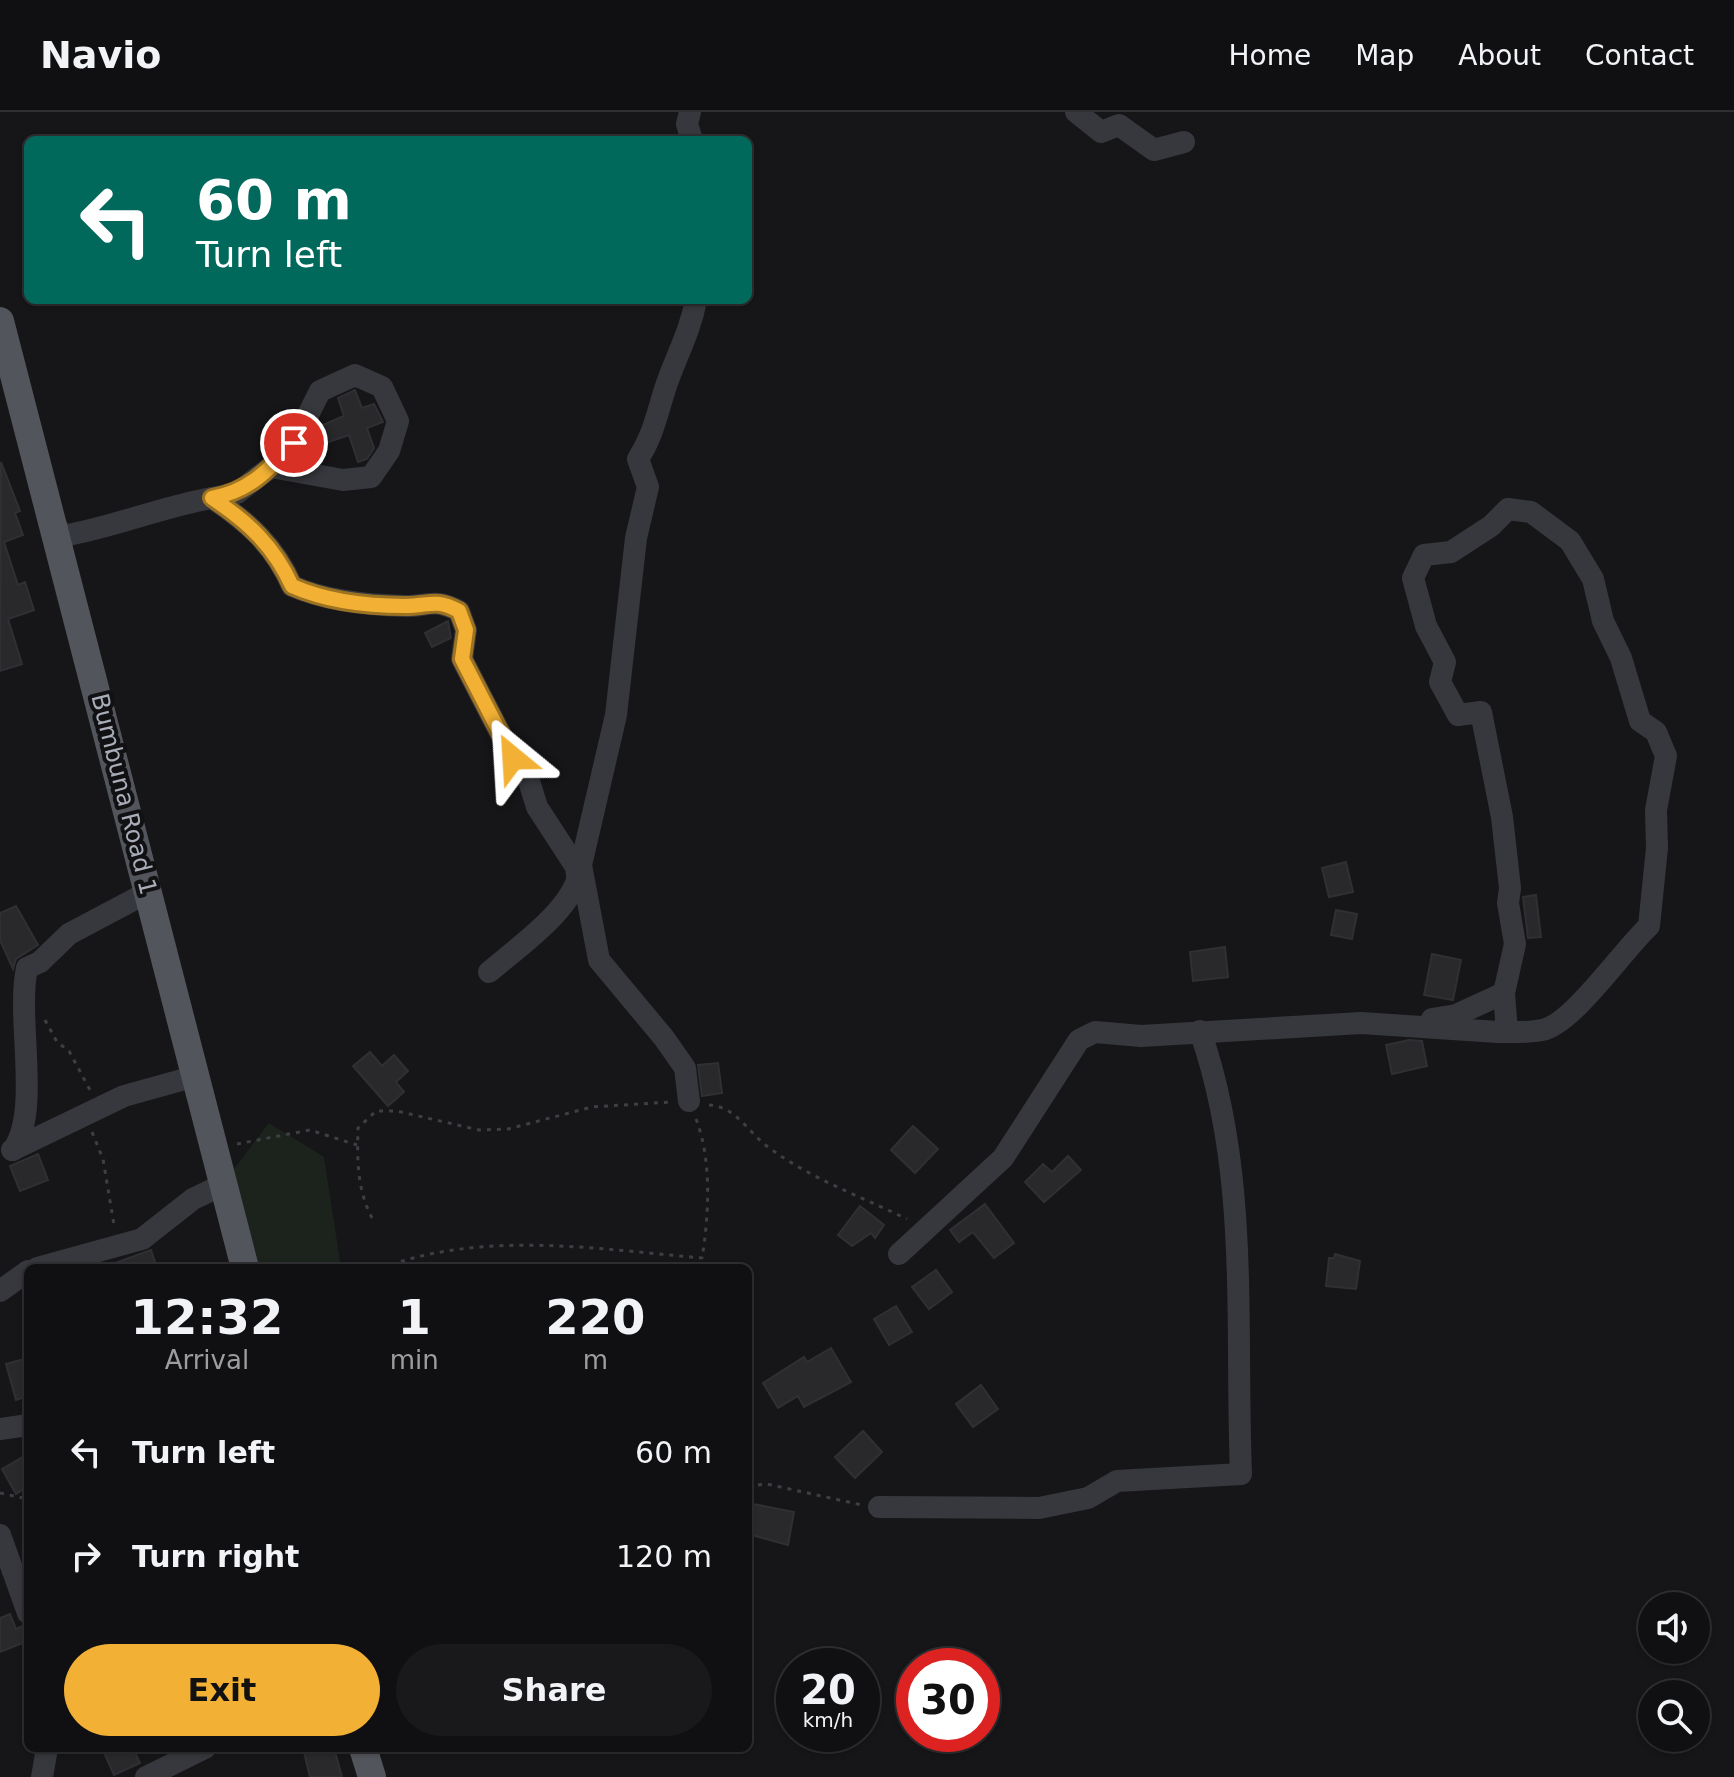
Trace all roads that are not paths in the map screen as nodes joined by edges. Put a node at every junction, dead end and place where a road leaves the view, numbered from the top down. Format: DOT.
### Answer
graph roads {
  1 [pos="690,112"];
  2 [pos="1076,112"];
  3 [pos="691,136"];
  4 [pos="1184,142"];
  5 [pos="695,304"];
  6 [pos="0,321"];
  7 [pos="4,350"];
  8 [pos="271,467"];
  9 [pos="212,498"];
  10 [pos="55,524"];
  11 [pos="579,874"];
  12 [pos="150,891"];
  13 [pos="489,972"];
  14 [pos="1504,993"];
  15 [pos="1422,1027"];
  16 [pos="1200,1031"];
  17 [pos="1507,1032"];
  18 [pos="196,1076"];
  19 [pos="689,1101"];
  20 [pos="6,1153"];
  21 [pos="224,1184"];
  22 [pos="899,1254"];
  23 [pos="51,1264"];
  24 [pos="244,1264"];
  25 [pos="24,1274"];
  26 [pos="0,1291"];
  27 [pos="24,1426"];
  28 [pos="0,1429"];
  29 [pos="879,1507"];
  30 [pos="0,1535"];
  31 [pos="24,1602"];
  32 [pos="46,1752"];
  33 [pos="197,1752"];
  34 [pos="364,1752"];
  35 [pos="42,1777"];
  36 [pos="146,1777"];
  37 [pos="372,1777"];
  1 -- 3 [label="street"];
  2 -- 4 [label="street"];
  5 -- 11 [label="street"];
  6 -- 7 [label="main road, Bumbuna Road 1"];
  7 -- 10 [label="main road, Bumbuna Road 1"];
  8 -- 8 [label="street"];
  8 -- 9 [label="street"];
  9 -- 10 [label="street"];
  9 -- 11 [label="street"];
  10 -- 12 [label="main road, Bumbuna Road 1"];
  11 -- 13 [label="street"];
  11 -- 19 [label="street"];
  12 -- 18 [label="main road, Bumbuna Road 1"];
  12 -- 20 [label="street"];
  14 -- 15 [label="street"];
  14 -- 17 [label="street"];
  14 -- 17 [label="street"];
  15 -- 16 [label="street"];
  15 -- 17 [label="street"];
  16 -- 22 [label="street"];
  16 -- 29 [label="street"];
  18 -- 20 [label="street"];
  18 -- 21 [label="main road, Bumbuna Road 1"];
  21 -- 23 [label="street"];
  21 -- 24 [label="main road, Bumbuna Road 1"];
  25 -- 26 [label="street"];
  27 -- 28 [label="street"];
  30 -- 31 [label="street"];
  32 -- 35 [label="street"];
  33 -- 36 [label="street"];
  34 -- 37 [label="main road"];
}
